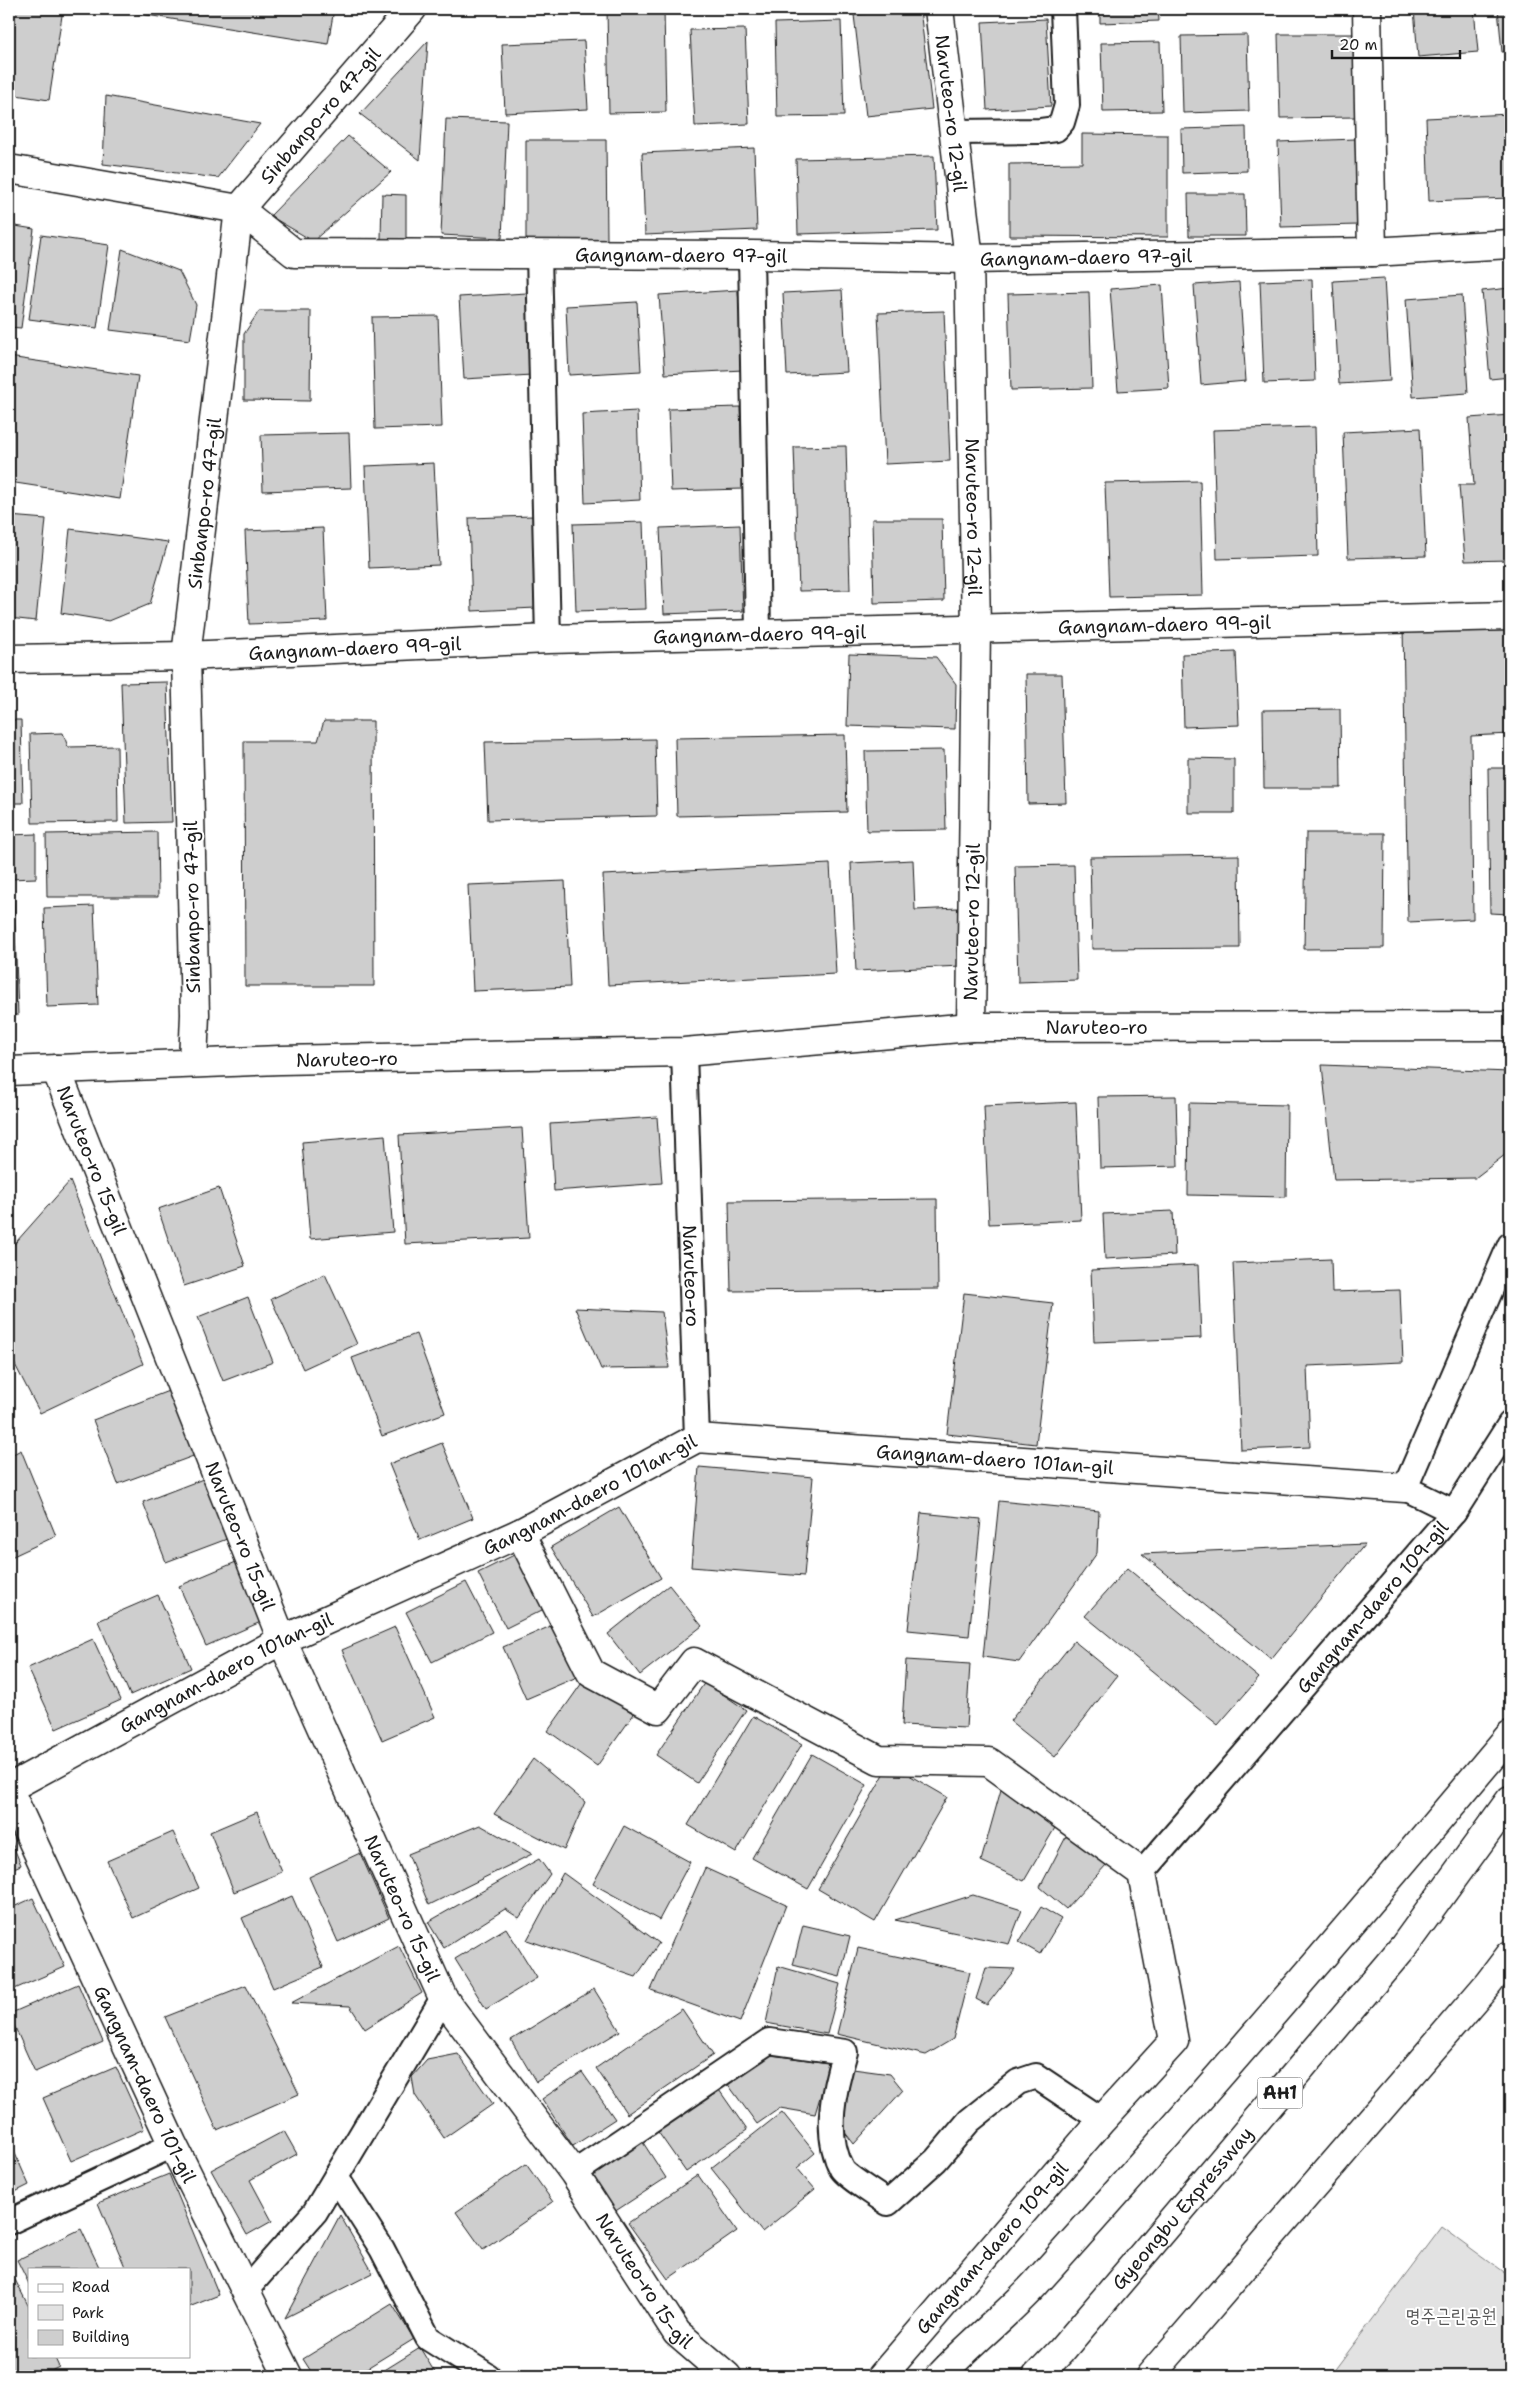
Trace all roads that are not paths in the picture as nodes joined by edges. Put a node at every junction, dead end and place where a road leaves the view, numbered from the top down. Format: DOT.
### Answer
graph roads {
  1 [pos="412,9"];
  2 [pos="939,9"];
  3 [pos="1063,9"];
  4 [pos="1367,9"];
  5 [pos="954,132"];
  6 [pos="9,169"];
  7 [pos="239,208"];
  8 [pos="1510,244"];
  9 [pos="1372,252"];
  10 [pos="539,254"];
  11 [pos="751,255"];
  12 [pos="969,259"];
  13 [pos="1510,616"];
  14 [pos="976,627"];
  15 [pos="758,633"];
  16 [pos="548,639"];
  17 [pos="186,656"];
  18 [pos="9,659"];
  19 [pos="1510,1026"];
  20 [pos="971,1027"];
  21 [pos="684,1052"];
  22 [pos="193,1063"];
  23 [pos="56,1069"];
  24 [pos="9,1071"];
  25 [pos="1510,1245"];
  26 [pos="1510,1424"];
  27 [pos="697,1438"];
  28 [pos="1405,1488"];
  29 [pos="1454,1512"];
  30 [pos="520,1533"];
  31 [pos="282,1640"];
  32 [pos="1510,1735"];
  33 [pos="9,1789"];
  34 [pos="1510,1800"];
  35 [pos="1142,1873"];
  36 [pos="1510,1955"];
  37 [pos="443,1998"];
  38 [pos="1102,2120"];
  39 [pos="173,2145"];
  40 [pos="574,2173"];
  41 [pos="336,2176"];
  42 [pos="9,2222"];
  43 [pos="245,2291"];
  44 [pos="288,2376"];
  45 [pos="488,2376"];
  46 [pos="727,2376"];
  47 [pos="882,2376"];
  48 [pos="940,2376"];
  49 [pos="1037,2376"];
  50 [pos="1150,2376"];
  1 -- 7 [label="main road, Sinbanpo-ro 47-gil"];
  2 -- 5 [label="main road, Naruteo-ro 12-gil"];
  3 -- 5 [label="lane"];
  4 -- 9 [label="main road"];
  5 -- 12 [label="main road, Naruteo-ro 12-gil"];
  6 -- 7 [label="main road, Gangnam-daero 97-gil"];
  7 -- 10 [label="main road, Gangnam-daero 97-gil"];
  7 -- 17 [label="main road, Sinbanpo-ro 47-gil"];
  8 -- 9 [label="main road, Gangnam-daero 97-gil"];
  9 -- 12 [label="main road, Gangnam-daero 97-gil"];
  10 -- 11 [label="main road, Gangnam-daero 97-gil"];
  10 -- 16 [label="lane"];
  11 -- 12 [label="main road, Gangnam-daero 97-gil"];
  11 -- 15 [label="lane"];
  12 -- 14 [label="main road, Naruteo-ro 12-gil"];
  13 -- 14 [label="main road, Gangnam-daero 99-gil"];
  14 -- 15 [label="main road, Gangnam-daero 99-gil"];
  14 -- 20 [label="main road, Naruteo-ro 12-gil"];
  15 -- 16 [label="main road, Gangnam-daero 99-gil"];
  16 -- 17 [label="main road, Gangnam-daero 99-gil"];
  17 -- 18 [label="main road, Gangnam-daero 99-gil"];
  17 -- 22 [label="main road, Sinbanpo-ro 47-gil"];
  19 -- 20 [label="main road, Naruteo-ro"];
  20 -- 21 [label="main road, Naruteo-ro"];
  21 -- 22 [label="main road, Naruteo-ro"];
  21 -- 27 [label="lane, Naruteo-ro"];
  22 -- 23 [label="main road, Naruteo-ro"];
  23 -- 24 [label="main road, Naruteo-ro"];
  23 -- 31 [label="main road, Naruteo-ro 15-gil"];
  25 -- 28 [label="lane"];
  26 -- 29 [label="lane"];
  27 -- 28 [label="main road, Gangnam-daero 101an-gil"];
  27 -- 30 [label="main road, Gangnam-daero 101an-gil"];
  28 -- 29 [label="lane, Gangnam-daero 109-gil"];
  29 -- 35 [label="lane, Gangnam-daero 109-gil"];
  30 -- 31 [label="main road, Gangnam-daero 101an-gil"];
  30 -- 35 [label="main road"];
  31 -- 33 [label="main road, Gangnam-daero 101an-gil"];
  31 -- 37 [label="main road, Naruteo-ro 15-gil"];
  32 -- 48 [label="main road"];
  33 -- 39 [label="main road, Gangnam-daero 101-gil"];
  34 -- 49 [label="main road, Gyeongbu Expressway / AH1"];
  35 -- 38 [label="main road, Gangnam-daero 109-gil"];
  36 -- 50 [label="main road"];
  37 -- 40 [label="main road, Naruteo-ro 15-gil"];
  37 -- 41 [label="lane, Naruteo-ro 15-gil"];
  38 -- 40 [label="lane"];
  38 -- 47 [label="main road, Gangnam-daero 109-gil"];
  39 -- 42 [label="lane"];
  39 -- 43 [label="main road, Gangnam-daero 101-gil"];
  40 -- 46 [label="main road, Naruteo-ro 15-gil"];
  41 -- 43 [label="lane, Naruteo-ro 15-gil"];
  41 -- 45 [label="lane"];
  43 -- 44 [label="main road, Gangnam-daero 101-gil"];
}
